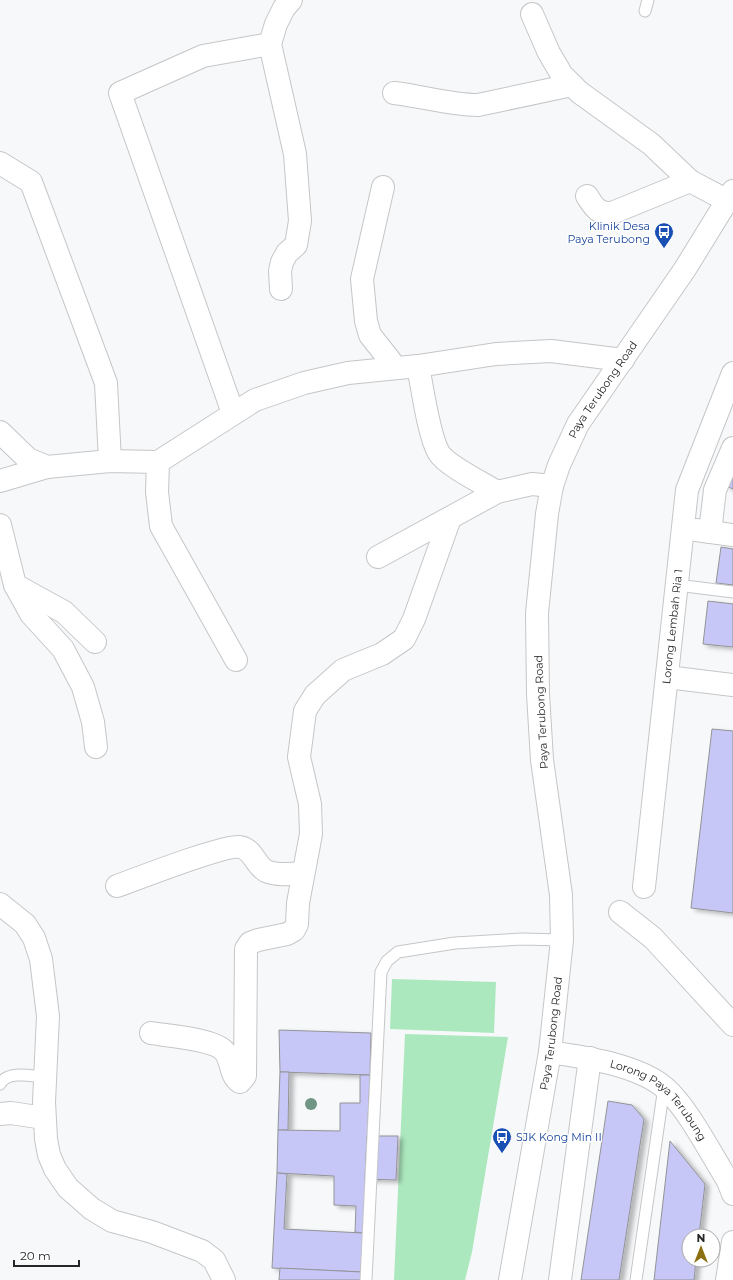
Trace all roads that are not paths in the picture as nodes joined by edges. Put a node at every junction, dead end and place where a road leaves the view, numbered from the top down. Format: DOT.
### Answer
graph roads {
  1 [pos="291,0"];
  2 [pos="648,0"];
  3 [pos="645,11"];
  4 [pos="532,14"];
  5 [pos="270,44"];
  6 [pos="572,85"];
  7 [pos="394,93"];
  8 [pos="0,163"];
  9 [pos="690,181"];
  10 [pos="384,187"];
  11 [pos="587,196"];
  12 [pos="731,196"];
  13 [pos="282,289"];
  14 [pos="623,360"];
  15 [pos="418,366"];
  16 [pos="396,368"];
  17 [pos="733,373"];
  18 [pos="233,413"];
  19 [pos="0,432"];
  20 [pos="733,448"];
  21 [pos="110,461"];
  22 [pos="158,462"];
  23 [pos="47,467"];
  24 [pos="0,481"];
  25 [pos="552,486"];
  26 [pos="497,492"];
  27 [pos="450,518"];
  28 [pos="0,525"];
  29 [pos="682,529"];
  30 [pos="710,532"];
  31 [pos="733,535"];
  32 [pos="378,557"];
  33 [pos="15,585"];
  34 [pos="677,585"];
  35 [pos="733,592"];
  36 [pos="94,642"];
  37 [pos="236,660"];
  38 [pos="667,677"];
  39 [pos="733,685"];
  40 [pos="96,747"];
  41 [pos="303,873"];
  42 [pos="117,886"];
  43 [pos="644,887"];
  44 [pos="0,904"];
  45 [pos="620,912"];
  46 [pos="562,940"];
  47 [pos="733,1025"];
  48 [pos="151,1033"];
  49 [pos="550,1052"];
  50 [pos="590,1058"];
  51 [pos="45,1077"];
  52 [pos="0,1084"];
  53 [pos="664,1087"];
  54 [pos="0,1114"];
  55 [pos="44,1118"];
  56 [pos="733,1194"];
  57 [pos="733,1242"];
  58 [pos="224,1280"];
  59 [pos="366,1280"];
  60 [pos="510,1280"];
  61 [pos="560,1280"];
  62 [pos="636,1280"];
  63 [pos="727,1280"];
  1 -- 5 [label="street"];
  2 -- 3 [label="lane"];
  4 -- 6 [label="street"];
  5 -- 13 [label="street"];
  5 -- 18 [label="street"];
  6 -- 7 [label="street"];
  6 -- 9 [label="street"];
  8 -- 21 [label="street"];
  9 -- 11 [label="street"];
  9 -- 12 [label="street"];
  10 -- 16 [label="street"];
  12 -- 14 [label="street, Paya Terubong Road"];
  14 -- 15 [label="street"];
  14 -- 25 [label="street, Paya Terubong Road"];
  15 -- 16 [label="street"];
  15 -- 26 [label="street"];
  16 -- 18 [label="street"];
  17 -- 29 [label="street, Lorong Lembah Ria 1"];
  18 -- 22 [label="street"];
  19 -- 23 [label="street"];
  20 -- 30 [label="street"];
  21 -- 22 [label="street"];
  21 -- 23 [label="street"];
  22 -- 37 [label="street"];
  23 -- 24 [label="street"];
  25 -- 26 [label="street"];
  25 -- 46 [label="street, Paya Terubong Road"];
  26 -- 27 [label="street"];
  27 -- 32 [label="street"];
  27 -- 41 [label="street"];
  28 -- 33 [label="street"];
  29 -- 30 [label="street"];
  29 -- 34 [label="street, Lorong Lembah Ria 1"];
  30 -- 31 [label="street"];
  33 -- 36 [label="street"];
  33 -- 40 [label="street"];
  34 -- 35 [label="lane"];
  34 -- 38 [label="street, Lorong Lembah Ria 1"];
  38 -- 39 [label="street"];
  38 -- 43 [label="street, Lorong Lembah Ria 1"];
  41 -- 42 [label="street"];
  41 -- 48 [label="street"];
  44 -- 51 [label="street"];
  45 -- 47 [label="street"];
  46 -- 49 [label="street, Paya Terubong Road"];
  46 -- 59 [label="lane"];
  49 -- 50 [label="street, Lorong Paya Terubung"];
  49 -- 60 [label="street, Paya Terubong Road"];
  50 -- 53 [label="street, Lorong Paya Terubung"];
  50 -- 61 [label="street"];
  51 -- 52 [label="lane"];
  51 -- 55 [label="street"];
  53 -- 56 [label="street, Lorong Paya Terubung"];
  53 -- 62 [label="lane"];
  54 -- 55 [label="street"];
  55 -- 58 [label="street"];
  57 -- 63 [label="street"];
}
